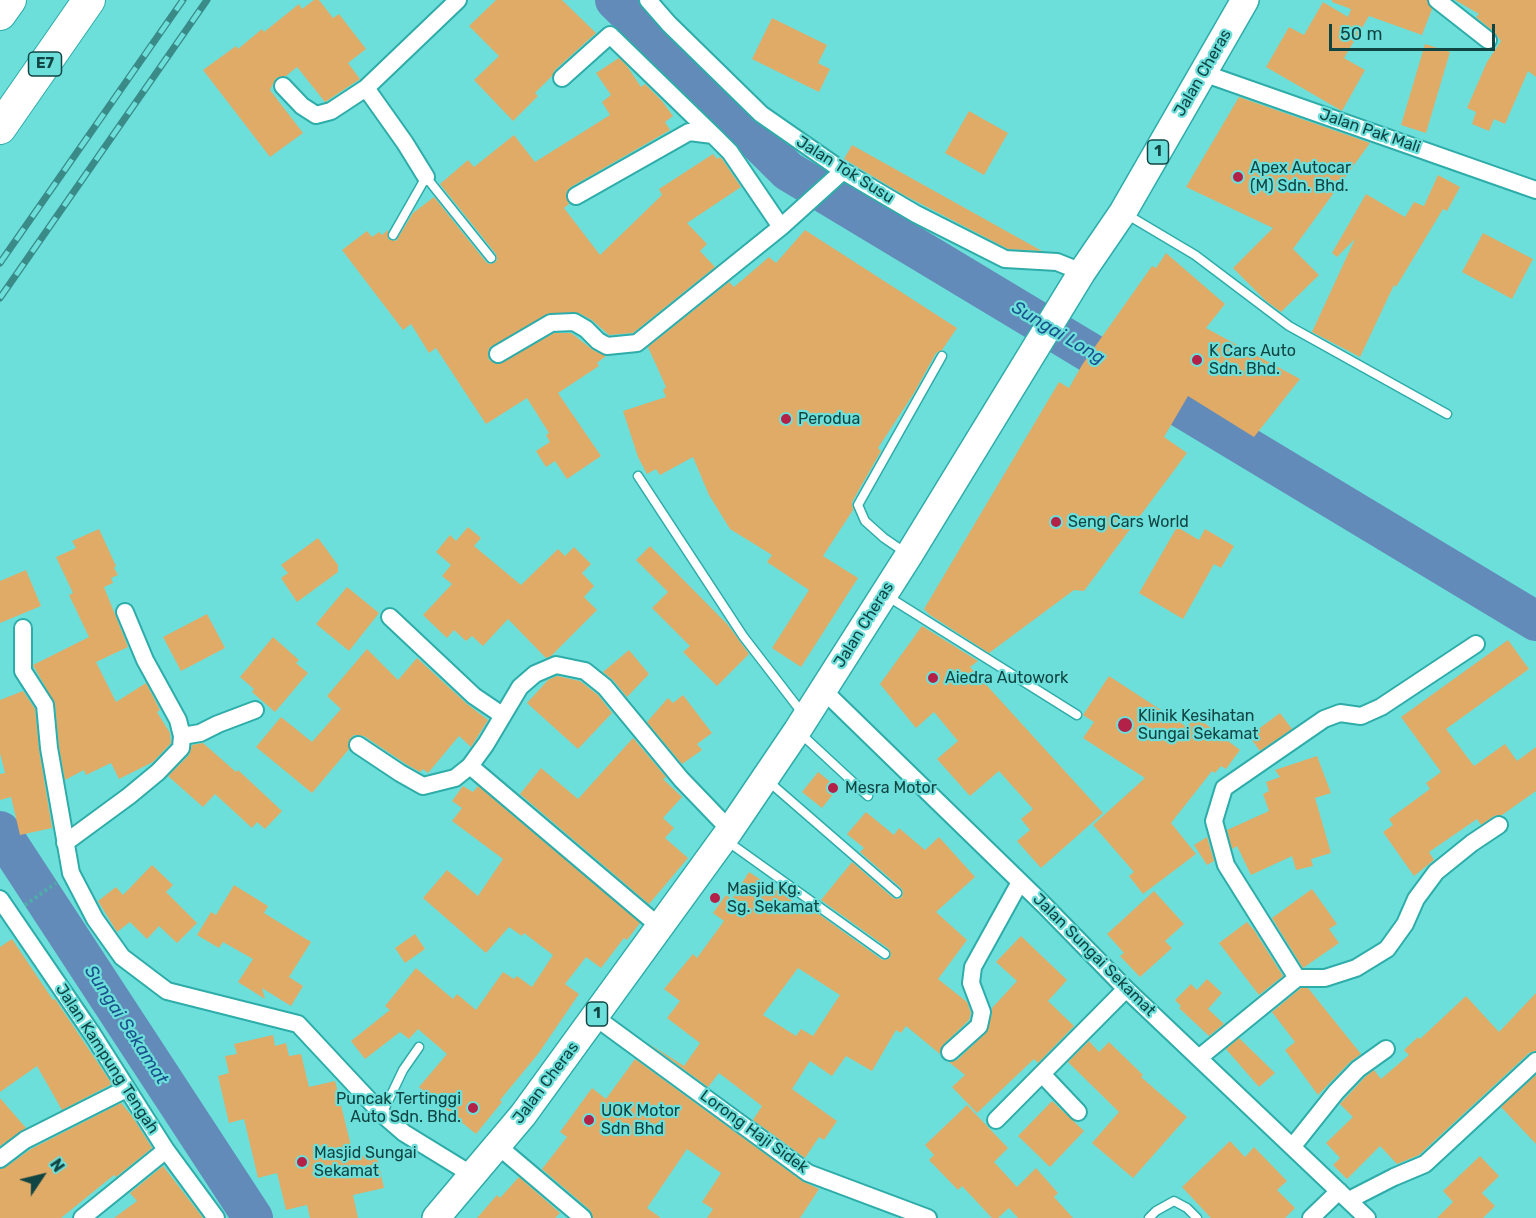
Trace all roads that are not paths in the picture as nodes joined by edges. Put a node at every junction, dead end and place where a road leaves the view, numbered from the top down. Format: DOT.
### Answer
graph roads {
  1 [pos="10,0"];
  2 [pos="89,0"];
  3 [pos="458,0"];
  4 [pos="648,0"];
  5 [pos="1245,0"];
  6 [pos="1437,0"];
  7 [pos="0,14"];
  8 [pos="1488,40"];
  9 [pos="1203,73"];
  10 [pos="562,78"];
  11 [pos="283,86"];
  12 [pos="366,88"];
  13 [pos="0,128"];
  14 [pos="712,135"];
  15 [pos="838,175"];
  16 [pos="426,177"];
  17 [pos="1536,190"];
  18 [pos="576,196"];
  19 [pos="1123,212"];
  20 [pos="784,224"];
  21 [pos="393,235"];
  22 [pos="491,258"];
  23 [pos="1082,272"];
  24 [pos="498,354"];
  25 [pos="942,356"];
  26 [pos="1447,414"];
  27 [pos="638,476"];
  28 [pos="909,555"];
  29 [pos="884,594"];
  30 [pos="125,612"];
  31 [pos="390,617"];
  32 [pos="22,628"];
  33 [pos="1476,644"];
  34 [pos="823,690"];
  35 [pos="255,710"];
  36 [pos="502,715"];
  37 [pos="1077,715"];
  38 [pos="801,724"];
  39 [pos="182,736"];
  40 [pos="358,745"];
  41 [pos="470,766"];
  42 [pos="765,778"];
  43 [pos="868,796"];
  44 [pos="1499,825"];
  45 [pos="727,835"];
  46 [pos="65,843"];
  47 [pos="1020,882"];
  48 [pos="897,892"];
  49 [pos="0,899"];
  50 [pos="5,920"];
  51 [pos="660,927"];
  52 [pos="885,954"];
  53 [pos="1297,978"];
  54 [pos="1126,989"];
  55 [pos="595,1017"];
  56 [pos="419,1047"];
  57 [pos="1386,1049"];
  58 [pos="950,1052"];
  59 [pos="1200,1057"];
  60 [pos="1536,1061"];
  61 [pos="1042,1074"];
  62 [pos="126,1089"];
  63 [pos="1078,1112"];
  64 [pos="382,1114"];
  65 [pos="996,1120"];
  66 [pos="498,1146"];
  67 [pos="1293,1146"];
  68 [pos="166,1150"];
  69 [pos="0,1159"];
  70 [pos="474,1176"];
  71 [pos="1344,1195"];
  72 [pos="577,1216"];
  73 [pos="82,1218"];
  74 [pos="216,1218"];
  75 [pos="436,1218"];
  76 [pos="928,1218"];
  77 [pos="1149,1218"];
  78 [pos="1197,1218"];
  79 [pos="1311,1218"];
  80 [pos="1367,1218"];
  1 -- 7 [label="highway"];
  2 -- 13 [label="highway, E7"];
  3 -- 12 [label="street"];
  4 -- 15 [label="street, Jalan Tok Susu"];
  5 -- 9 [label="main road, Jalan Cheras / 1"];
  6 -- 8 [label="street"];
  9 -- 17 [label="street, Jalan Pak Mali"];
  9 -- 19 [label="main road, Jalan Cheras / 1"];
  10 -- 14 [label="street"];
  11 -- 12 [label="street"];
  12 -- 16 [label="street"];
  14 -- 18 [label="street"];
  14 -- 20 [label="street"];
  15 -- 20 [label="street"];
  15 -- 23 [label="street, Jalan Tok Susu"];
  16 -- 21 [label="lane"];
  16 -- 22 [label="lane"];
  19 -- 23 [label="main road, Jalan Cheras / 1"];
  19 -- 26 [label="lane"];
  20 -- 24 [label="street"];
  23 -- 28 [label="main road, Jalan Cheras / 1"];
  25 -- 28 [label="lane"];
  27 -- 38 [label="lane"];
  28 -- 29 [label="main road, Jalan Cheras / 1"];
  29 -- 34 [label="main road, Jalan Cheras / 1"];
  29 -- 37 [label="lane"];
  30 -- 39 [label="street"];
  31 -- 36 [label="street"];
  32 -- 46 [label="street"];
  33 -- 53 [label="street"];
  34 -- 38 [label="main road, Jalan Cheras / 1"];
  34 -- 47 [label="street, Jalan Sungai Sekamat"];
  35 -- 39 [label="street"];
  36 -- 41 [label="street"];
  36 -- 45 [label="street"];
  38 -- 42 [label="main road, Jalan Cheras / 1"];
  38 -- 43 [label="lane"];
  39 -- 46 [label="street"];
  40 -- 41 [label="street"];
  41 -- 51 [label="street"];
  42 -- 45 [label="main road, Jalan Cheras / 1"];
  42 -- 48 [label="lane"];
  44 -- 53 [label="street"];
  45 -- 51 [label="main road, Jalan Cheras / 1"];
  45 -- 52 [label="lane"];
  46 -- 64 [label="street"];
  47 -- 54 [label="street, Jalan Sungai Sekamat"];
  47 -- 58 [label="street"];
  49 -- 50 [label="street, Jalan Kampung Tengah"];
  50 -- 62 [label="street, Jalan Kampung Tengah"];
  51 -- 55 [label="main road, Jalan Cheras / 1"];
  53 -- 59 [label="street"];
  54 -- 59 [label="street, Jalan Sungai Sekamat"];
  54 -- 61 [label="street"];
  55 -- 66 [label="main road, Jalan Cheras / 1"];
  55 -- 76 [label="street, Lorong Haji Sidek"];
  56 -- 64 [label="lane"];
  57 -- 67 [label="street"];
  59 -- 67 [label="street, Jalan Sungai Sekamat"];
  60 -- 71 [label="street"];
  61 -- 63 [label="street"];
  61 -- 65 [label="street"];
  62 -- 68 [label="street, Jalan Kampung Tengah"];
  62 -- 69 [label="street"];
  64 -- 70 [label="street"];
  66 -- 70 [label="main road, Jalan Cheras / 1"];
  66 -- 72 [label="street"];
  67 -- 71 [label="street, Jalan Sungai Sekamat"];
  68 -- 73 [label="street"];
  68 -- 74 [label="street, Jalan Kampung Tengah"];
  70 -- 75 [label="main road, Jalan Cheras / 1"];
  71 -- 79 [label="street"];
  71 -- 80 [label="street, Jalan Sungai Sekamat"];
  77 -- 78 [label="lane"];
}
